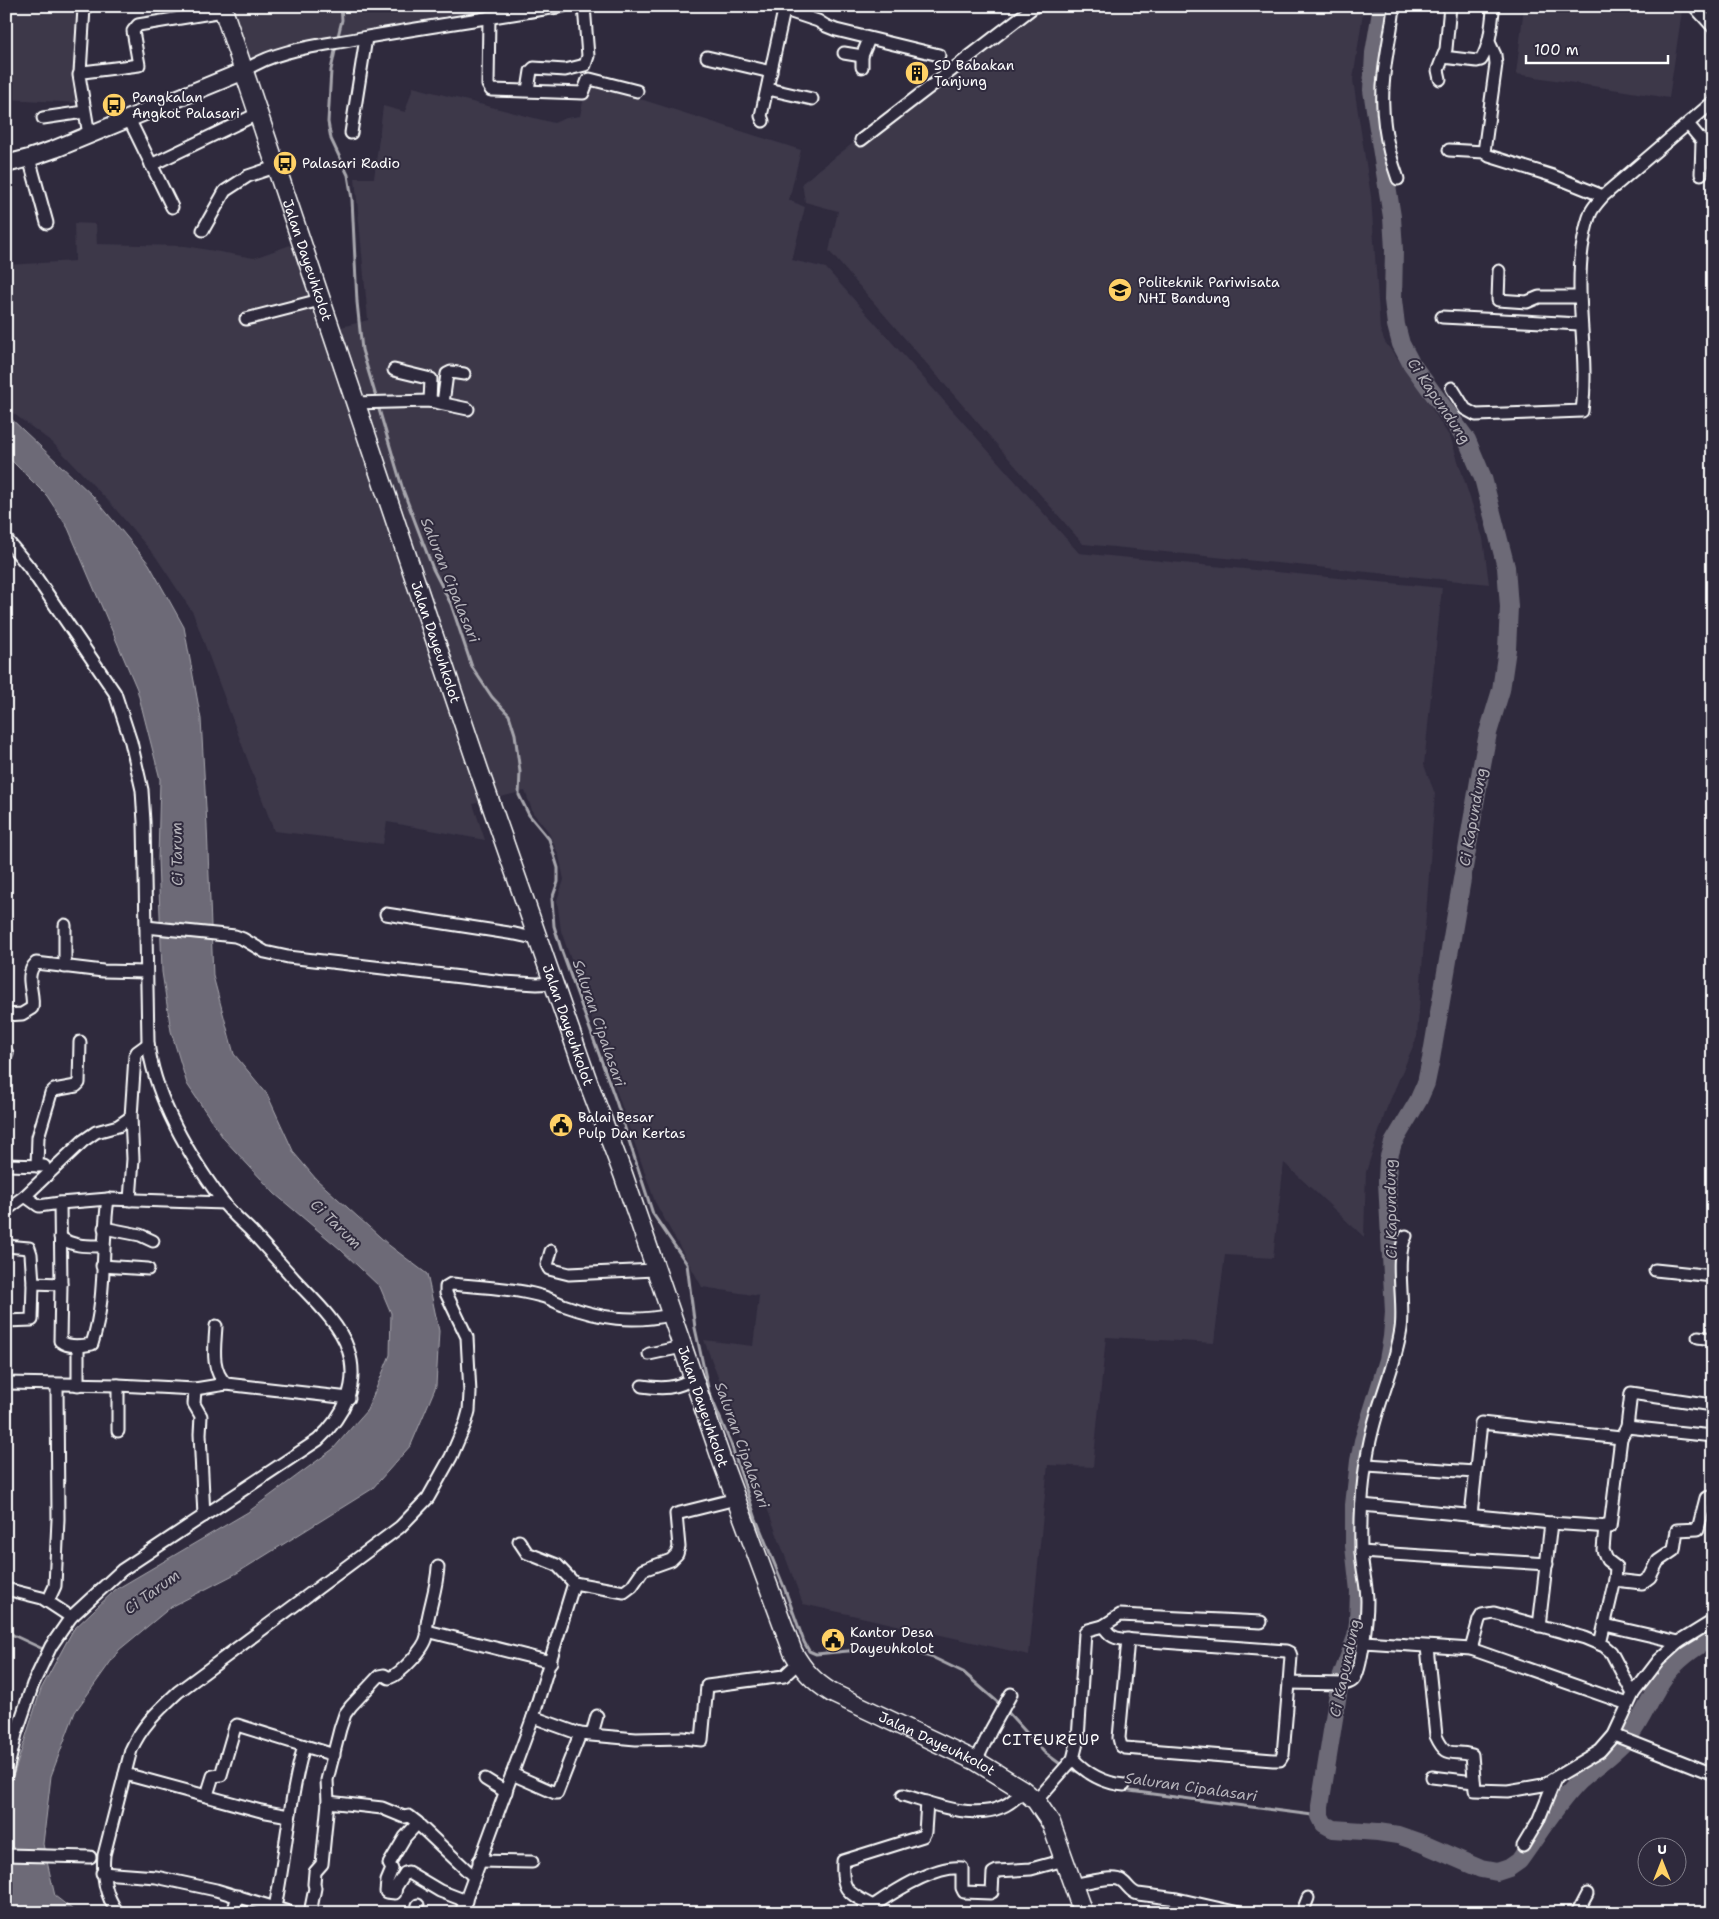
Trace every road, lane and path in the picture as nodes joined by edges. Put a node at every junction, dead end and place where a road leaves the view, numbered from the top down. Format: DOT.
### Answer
graph roads {
  1 [pos="563,6"];
  2 [pos="584,6"];
  3 [pos="773,6"];
  4 [pos="1035,6"];
  5 [pos="1394,6"];
  6 [pos="1450,6"];
  7 [pos="1489,6"];
  8 [pos="1694,6"];
  9 [pos="84,8"];
  10 [pos="785,8"];
  11 [pos="223,9"];
  12 [pos="489,17"];
  13 [pos="1713,26"];
  14 [pos="366,38"];
  15 [pos="869,38"];
  16 [pos="1489,42"];
  17 [pos="844,53"];
  18 [pos="939,55"];
  19 [pos="708,57"];
  20 [pos="1443,57"];
  21 [pos="244,71"];
  22 [pos="771,72"];
  23 [pos="80,74"];
  24 [pos="1440,79"];
  25 [pos="768,89"];
  26 [pos="528,90"];
  27 [pos="638,91"];
  28 [pos="812,99"];
  29 [pos="1713,102"];
  30 [pos="84,112"];
  31 [pos="257,114"];
  32 [pos="762,116"];
  33 [pos="43,118"];
  34 [pos="129,119"];
  35 [pos="1688,124"];
  36 [pos="351,133"];
  37 [pos="89,135"];
  38 [pos="861,140"];
  39 [pos="1449,150"];
  40 [pos="1484,152"];
  41 [pos="29,158"];
  42 [pos="6,164"];
  43 [pos="151,165"];
  44 [pos="275,167"];
  45 [pos="1701,174"];
  46 [pos="1398,179"];
  47 [pos="1603,196"];
  48 [pos="172,207"];
  49 [pos="47,223"];
  50 [pos="203,230"];
  51 [pos="1499,271"];
  52 [pos="1579,297"];
  53 [pos="320,300"];
  54 [pos="1442,317"];
  55 [pos="246,319"];
  56 [pos="1580,324"];
  57 [pos="394,370"];
  58 [pos="464,374"];
  59 [pos="1452,388"];
  60 [pos="430,401"];
  61 [pos="354,403"];
  62 [pos="443,403"];
  63 [pos="468,409"];
  64 [pos="6,539"];
  65 [pos="386,914"];
  66 [pos="65,925"];
  67 [pos="146,927"];
  68 [pos="538,939"];
  69 [pos="65,967"];
  70 [pos="146,972"];
  71 [pos="554,983"];
  72 [pos="6,1015"];
  73 [pos="80,1042"];
  74 [pos="148,1044"];
  75 [pos="131,1117"];
  76 [pos="6,1165"];
  77 [pos="37,1166"];
  78 [pos="56,1166"];
  79 [pos="25,1196"];
  80 [pos="108,1199"];
  81 [pos="130,1200"];
  82 [pos="60,1203"];
  83 [pos="224,1203"];
  84 [pos="8,1207"];
  85 [pos="104,1228"];
  86 [pos="1406,1236"];
  87 [pos="60,1237"];
  88 [pos="153,1240"];
  89 [pos="6,1246"];
  90 [pos="103,1246"];
  91 [pos="551,1251"];
  92 [pos="102,1266"];
  93 [pos="148,1269"];
  94 [pos="655,1270"];
  95 [pos="1655,1270"];
  96 [pos="1713,1276"];
  97 [pos="33,1283"];
  98 [pos="61,1284"];
  99 [pos="671,1315"];
  100 [pos="6,1321"];
  101 [pos="216,1326"];
  102 [pos="1698,1336"];
  103 [pos="1713,1339"];
  104 [pos="78,1346"];
  105 [pos="682,1347"];
  106 [pos="649,1354"];
  107 [pos="693,1378"];
  108 [pos="6,1384"];
  109 [pos="57,1384"];
  110 [pos="226,1384"];
  111 [pos="78,1385"];
  112 [pos="118,1385"];
  113 [pos="642,1386"];
  114 [pos="195,1389"];
  115 [pos="349,1398"];
  116 [pos="1712,1404"];
  117 [pos="1627,1428"];
  118 [pos="118,1431"];
  119 [pos="1713,1436"];
  120 [pos="1621,1438"];
  121 [pos="1367,1465"];
  122 [pos="1475,1472"];
  123 [pos="1713,1496"];
  124 [pos="736,1499"];
  125 [pos="1362,1505"];
  126 [pos="1471,1515"];
  127 [pos="204,1516"];
  128 [pos="1551,1522"];
  129 [pos="1605,1526"];
  130 [pos="519,1541"];
  131 [pos="1361,1552"];
  132 [pos="1547,1564"];
  133 [pos="438,1567"];
  134 [pos="1615,1580"];
  135 [pos="574,1583"];
  136 [pos="6,1589"];
  137 [pos="48,1601"];
  138 [pos="71,1617"];
  139 [pos="1713,1621"];
  140 [pos="1261,1622"];
  141 [pos="1605,1625"];
  142 [pos="1103,1626"];
  143 [pos="1539,1626"];
  144 [pos="427,1631"];
  145 [pos="1128,1639"];
  146 [pos="1364,1642"];
  147 [pos="1679,1642"];
  148 [pos="1600,1644"];
  149 [pos="1427,1647"];
  150 [pos="1471,1649"];
  151 [pos="551,1662"];
  152 [pos="799,1662"];
  153 [pos="1289,1682"];
  154 [pos="1630,1699"];
  155 [pos="1006,1703"];
  156 [pos="597,1716"];
  157 [pos="533,1717"];
  158 [pos="11,1734"];
  159 [pos="580,1734"];
  160 [pos="592,1734"];
  161 [pos="1616,1736"];
  162 [pos="304,1746"];
  163 [pos="334,1755"];
  164 [pos="976,1761"];
  165 [pos="1069,1764"];
  166 [pos="7,1768"];
  167 [pos="125,1774"];
  168 [pos="512,1774"];
  169 [pos="1713,1774"];
  170 [pos="1432,1776"];
  171 [pos="485,1779"];
  172 [pos="1555,1779"];
  173 [pos="1474,1782"];
  174 [pos="1124,1785"];
  175 [pos="506,1792"];
  176 [pos="208,1795"];
  177 [pos="903,1795"];
  178 [pos="1030,1796"];
  179 [pos="328,1802"];
  180 [pos="927,1802"];
  181 [pos="289,1816"];
  182 [pos="417,1823"];
  183 [pos="107,1840"];
  184 [pos="1523,1846"];
  185 [pos="6,1855"];
  186 [pos="90,1857"];
  187 [pos="479,1860"];
  188 [pos="1064,1860"];
  189 [pos="532,1862"];
  190 [pos="103,1875"];
  191 [pos="474,1877"];
  192 [pos="1073,1885"];
  193 [pos="1587,1894"];
  194 [pos="238,1896"];
  195 [pos="1308,1898"];
  196 [pos="466,1901"];
  197 [pos="275,1907"];
  198 [pos="871,1909"];
  199 [pos="118,1913"];
  200 [pos="234,1913"];
  201 [pos="292,1913"];
  202 [pos="310,1913"];
  203 [pos="461,1913"];
  204 [pos="1083,1913"];
  205 [pos="1239,1913"];
  206 [pos="1302,1913"];
  207 [pos="1577,1913"];
  1 -- 12 [label="street"];
  2 -- 26 [label="street"];
  3 -- 10 [label="street"];
  4 -- 38 [label="street"];
  5 -- 46 [label="street"];
  6 -- 20 [label="street"];
  7 -- 16 [label="street"];
  8 -- 13 [label="street"];
  9 -- 23 [label="street"];
  10 -- 15 [label="street"];
  10 -- 22 [label="street"];
  11 -- 21 [label="main road, Jalan Dayeuhkolot"];
  11 -- 23 [label="street"];
  12 -- 14 [label="street"];
  12 -- 26 [label="street"];
  14 -- 21 [label="street"];
  14 -- 36 [label="street"];
  15 -- 17 [label="street"];
  15 -- 18 [label="street"];
  16 -- 20 [label="street"];
  16 -- 40 [label="street"];
  19 -- 22 [label="street"];
  20 -- 24 [label="street"];
  21 -- 31 [label="main road, Jalan Dayeuhkolot"];
  21 -- 34 [label="main road"];
  22 -- 25 [label="street"];
  23 -- 30 [label="street"];
  25 -- 28 [label="street"];
  25 -- 32 [label="street"];
  26 -- 27 [label="street"];
  29 -- 35 [label="street"];
  30 -- 33 [label="street"];
  30 -- 37 [label="street"];
  31 -- 43 [label="street"];
  31 -- 44 [label="main road, Jalan Dayeuhkolot"];
  34 -- 37 [label="main road"];
  34 -- 43 [label="street"];
  35 -- 45 [label="street"];
  35 -- 47 [label="street"];
  37 -- 41 [label="main road"];
  39 -- 40 [label="street"];
  40 -- 47 [label="street"];
  41 -- 42 [label="main road"];
  41 -- 49 [label="street"];
  43 -- 48 [label="street"];
  44 -- 50 [label="street"];
  44 -- 53 [label="main road, Jalan Dayeuhkolot"];
  47 -- 52 [label="street"];
  51 -- 52 [label="street"];
  52 -- 56 [label="street"];
  53 -- 55 [label="street"];
  53 -- 61 [label="main road, Jalan Dayeuhkolot"];
  54 -- 56 [label="street"];
  56 -- 59 [label="street"];
  57 -- 60 [label="street"];
  58 -- 62 [label="street"];
  60 -- 61 [label="street"];
  60 -- 62 [label="street"];
  61 -- 68 [label="main road, Jalan Dayeuhkolot"];
  62 -- 63 [label="street"];
  64 -- 67 [label="street"];
  65 -- 68 [label="street"];
  66 -- 69 [label="street"];
  67 -- 70 [label="street"];
  67 -- 71 [label="street"];
  68 -- 71 [label="main road, Jalan Dayeuhkolot"];
  69 -- 70 [label="street"];
  69 -- 72 [label="street"];
  70 -- 74 [label="street"];
  71 -- 94 [label="main road, Jalan Dayeuhkolot"];
  73 -- 77 [label="street"];
  74 -- 75 [label="street"];
  74 -- 83 [label="street"];
  75 -- 78 [label="street"];
  75 -- 81 [label="street"];
  76 -- 77 [label="street"];
  77 -- 78 [label="street"];
  78 -- 79 [label="street"];
  79 -- 82 [label="street"];
  79 -- 84 [label="street"];
  80 -- 81 [label="street"];
  80 -- 82 [label="street"];
  80 -- 85 [label="street"];
  81 -- 83 [label="street"];
  82 -- 87 [label="street"];
  83 -- 115 [label="street"];
  85 -- 88 [label="street"];
  85 -- 90 [label="street"];
  86 -- 121 [label="street"];
  87 -- 90 [label="street"];
  87 -- 98 [label="street"];
  89 -- 97 [label="street"];
  90 -- 92 [label="street"];
  91 -- 94 [label="street"];
  92 -- 93 [label="street"];
  92 -- 104 [label="street"];
  94 -- 99 [label="main road, Jalan Dayeuhkolot"];
  95 -- 96 [label="street"];
  97 -- 98 [label="street"];
  97 -- 100 [label="street"];
  98 -- 104 [label="street"];
  99 -- 105 [label="main road, Jalan Dayeuhkolot"];
  99 -- 167 [label="street"];
  101 -- 110 [label="street"];
  102 -- 103 [label="street"];
  104 -- 111 [label="street"];
  105 -- 106 [label="street"];
  105 -- 107 [label="main road, Jalan Dayeuhkolot"];
  107 -- 113 [label="street"];
  107 -- 124 [label="main road, Jalan Dayeuhkolot"];
  108 -- 109 [label="street"];
  109 -- 111 [label="street"];
  109 -- 137 [label="street"];
  110 -- 114 [label="street"];
  110 -- 115 [label="street"];
  111 -- 112 [label="street"];
  112 -- 114 [label="street"];
  112 -- 118 [label="street"];
  114 -- 127 [label="street"];
  115 -- 127 [label="street"];
  116 -- 117 [label="street"];
  117 -- 119 [label="street"];
  117 -- 120 [label="street"];
  120 -- 122 [label="street"];
  120 -- 129 [label="street"];
  121 -- 122 [label="street"];
  121 -- 125 [label="street"];
  122 -- 126 [label="street"];
  123 -- 134 [label="street"];
  124 -- 135 [label="street"];
  124 -- 152 [label="main road, Jalan Dayeuhkolot"];
  125 -- 126 [label="street"];
  125 -- 131 [label="street"];
  126 -- 128 [label="street"];
  127 -- 138 [label="street"];
  128 -- 129 [label="street"];
  128 -- 132 [label="street"];
  129 -- 134 [label="street"];
  130 -- 135 [label="street"];
  131 -- 132 [label="street"];
  131 -- 146 [label="street"];
  132 -- 143 [label="street"];
  133 -- 144 [label="street"];
  134 -- 141 [label="street"];
  135 -- 151 [label="street"];
  136 -- 137 [label="street"];
  137 -- 138 [label="street"];
  138 -- 158 [label="street"];
  139 -- 147 [label="street"];
  140 -- 142 [label="street"];
  141 -- 147 [label="street"];
  141 -- 148 [label="street"];
  142 -- 145 [label="street"];
  142 -- 165 [label="street"];
  143 -- 148 [label="street"];
  143 -- 150 [label="street"];
  144 -- 151 [label="street"];
  144 -- 163 [label="street"];
  145 -- 153 [label="street"];
  145 -- 153 [label="street"];
  146 -- 149 [label="street"];
  146 -- 153 [label="street"];
  147 -- 154 [label="street"];
  148 -- 154 [label="street"];
  149 -- 150 [label="street"];
  149 -- 173 [label="street"];
  150 -- 154 [label="street"];
  151 -- 157 [label="street"];
  152 -- 160 [label="street"];
  152 -- 164 [label="main road, Jalan Dayeuhkolot"];
  154 -- 161 [label="street"];
  155 -- 164 [label="street"];
  156 -- 160 [label="street"];
  157 -- 159 [label="street"];
  157 -- 168 [label="street"];
  158 -- 166 [label="street"];
  159 -- 160 [label="street"];
  159 -- 168 [label="street"];
  161 -- 169 [label="street"];
  161 -- 172 [label="street"];
  162 -- 163 [label="street"];
  162 -- 176 [label="street"];
  162 -- 181 [label="street"];
  163 -- 179 [label="street"];
  164 -- 178 [label="main road, Jalan Dayeuhkolot"];
  165 -- 174 [label="street"];
  165 -- 178 [label="street"];
  167 -- 176 [label="street"];
  167 -- 183 [label="street"];
  168 -- 175 [label="street"];
  170 -- 173 [label="street"];
  171 -- 175 [label="street"];
  172 -- 173 [label="street"];
  172 -- 184 [label="street"];
  175 -- 187 [label="street"];
  176 -- 181 [label="street"];
  177 -- 180 [label="street"];
  178 -- 180 [label="street"];
  178 -- 188 [label="main road, Jalan Dayeuhkolot"];
  179 -- 182 [label="street"];
  179 -- 202 [label="street"];
  180 -- 198 [label="street"];
  181 -- 197 [label="street"];
  182 -- 191 [label="street"];
  182 -- 196 [label="street"];
  183 -- 186 [label="street"];
  183 -- 190 [label="street"];
  185 -- 186 [label="street"];
  186 -- 190 [label="street"];
  187 -- 189 [label="street"];
  187 -- 191 [label="street"];
  188 -- 192 [label="main road, Jalan Dayeuhkolot"];
  188 -- 198 [label="street"];
  190 -- 194 [label="street"];
  190 -- 199 [label="street"];
  191 -- 196 [label="street"];
  192 -- 204 [label="main road, Jalan Dayeuhkolot"];
  192 -- 205 [label="street"];
  193 -- 207 [label="street"];
  194 -- 197 [label="street"];
  194 -- 200 [label="street"];
  195 -- 206 [label="street"];
  196 -- 203 [label="street"];
  197 -- 201 [label="street"];
}
